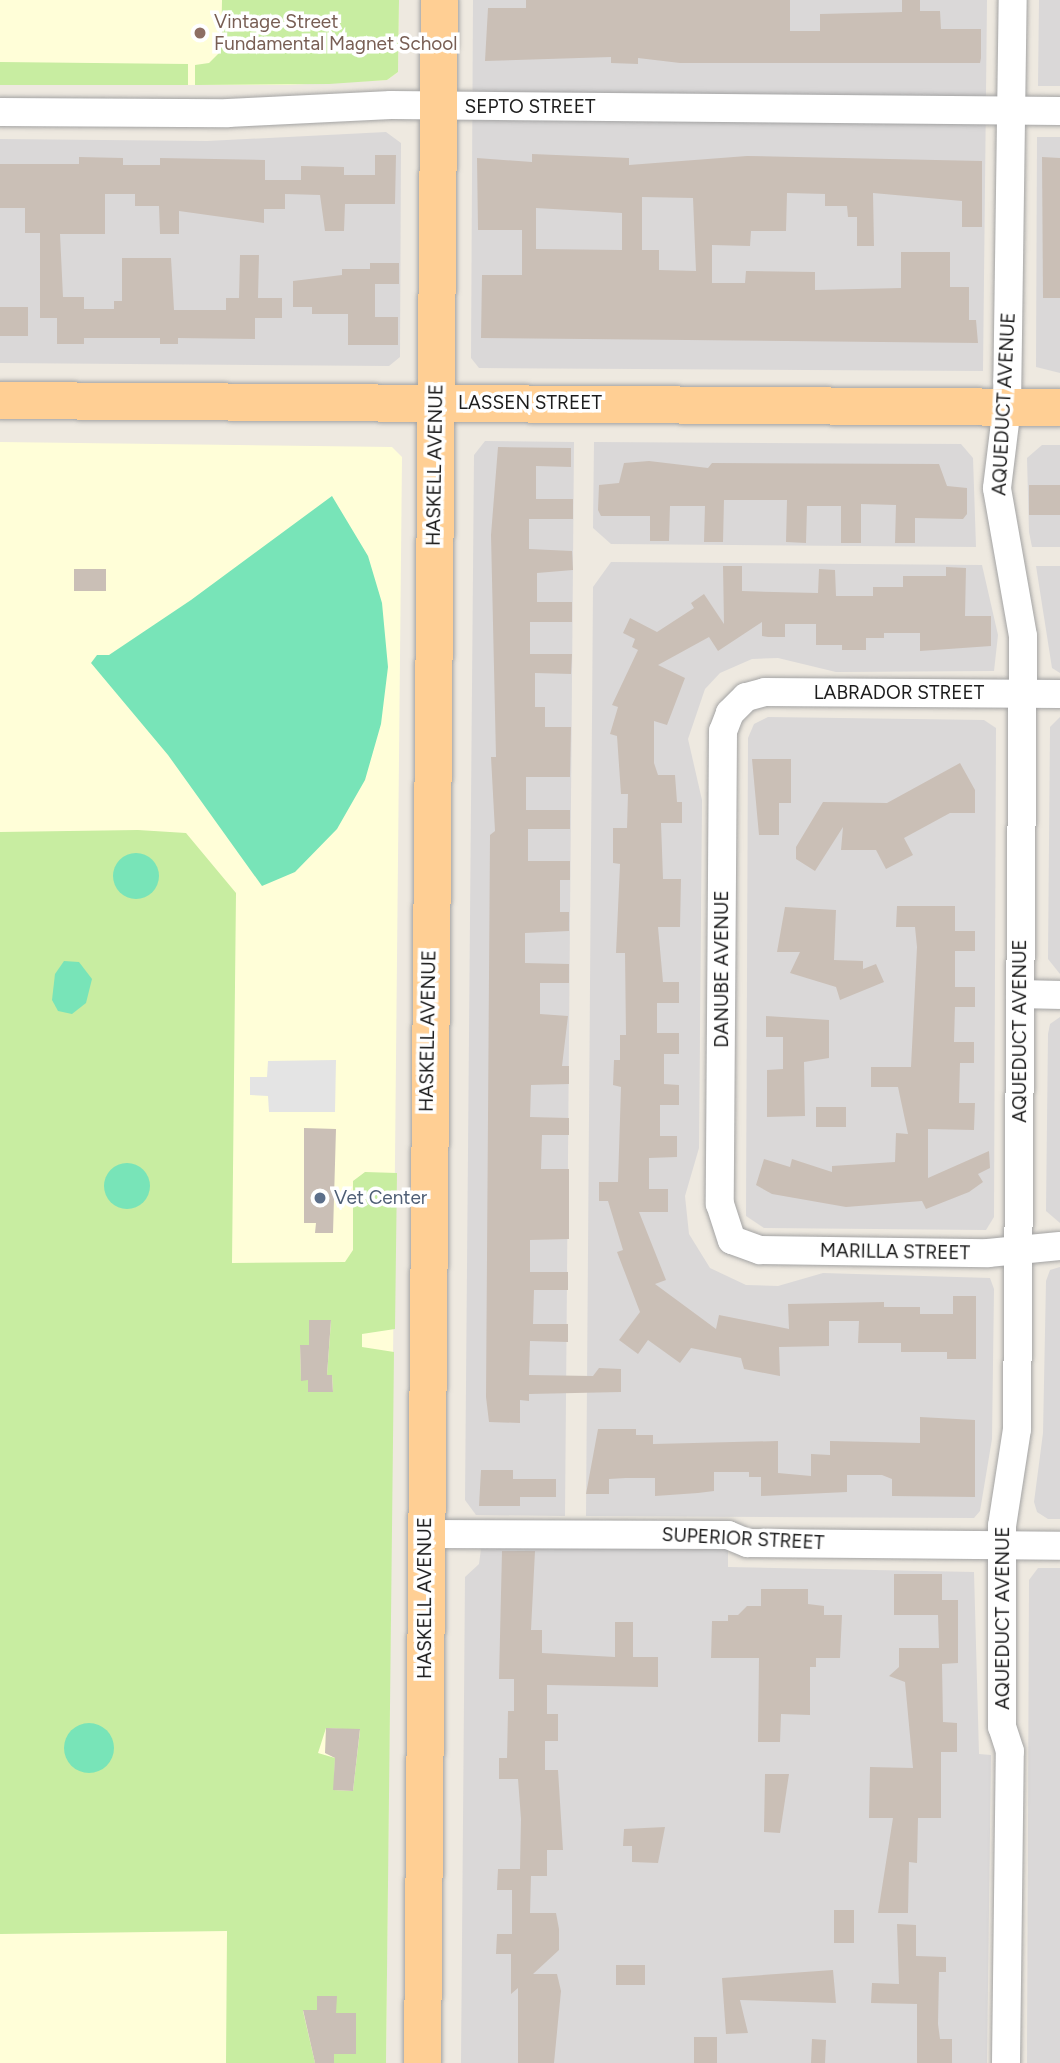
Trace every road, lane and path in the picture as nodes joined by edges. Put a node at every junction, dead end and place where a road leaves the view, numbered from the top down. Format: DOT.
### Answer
graph roads {
  1 [pos="439,0"];
  2 [pos="1013,0"];
  3 [pos="439,106"];
  4 [pos="1013,110"];
  5 [pos="1060,111"];
  6 [pos="0,112"];
  7 [pos="0,400"];
  8 [pos="435,403"];
  9 [pos="1007,407"];
  10 [pos="1060,407"];
  11 [pos="1023,694"];
  12 [pos="1060,694"];
  13 [pos="741,701"];
  14 [pos="1020,994"];
  15 [pos="1060,995"];
  16 [pos="732,1240"];
  17 [pos="1060,1246"];
  18 [pos="1019,1249"];
  19 [pos="425,1534"];
  20 [pos="1002,1546"];
  21 [pos="1060,1546"];
  22 [pos="422,2063"];
  23 [pos="1006,2063"];
  1 -- 3 [label="main road, HASKELL AVENUE"];
  2 -- 4 [label="street, AQUEDUCT AVENUE"];
  3 -- 4 [label="street, SEPTO STREET"];
  3 -- 6 [label="street, SEPTO STREET"];
  3 -- 8 [label="main road, HASKELL AVENUE"];
  4 -- 5 [label="street, SEPTO STREET"];
  4 -- 9 [label="street, AQUEDUCT AVENUE"];
  7 -- 8 [label="main road, LASSEN STREET"];
  8 -- 9 [label="main road, LASSEN STREET"];
  8 -- 19 [label="main road, HASKELL AVENUE"];
  9 -- 10 [label="main road, LASSEN STREET"];
  9 -- 11 [label="street, AQUEDUCT AVENUE"];
  11 -- 12 [label="street, LABRADOR STREET"];
  11 -- 13 [label="street, LABRADOR STREET"];
  11 -- 14 [label="street, AQUEDUCT AVENUE"];
  13 -- 16 [label="street, DANUBE AVENUE"];
  14 -- 15 [label="street"];
  14 -- 18 [label="street, AQUEDUCT AVENUE"];
  16 -- 18 [label="street, MARILLA STREET"];
  17 -- 18 [label="street, MARILLA STREET"];
  18 -- 20 [label="street, AQUEDUCT AVENUE"];
  19 -- 20 [label="street, SUPERIOR STREET"];
  19 -- 22 [label="main road, HASKELL AVENUE"];
  20 -- 21 [label="street, SUPERIOR STREET"];
  20 -- 23 [label="street, AQUEDUCT AVENUE"];
}
